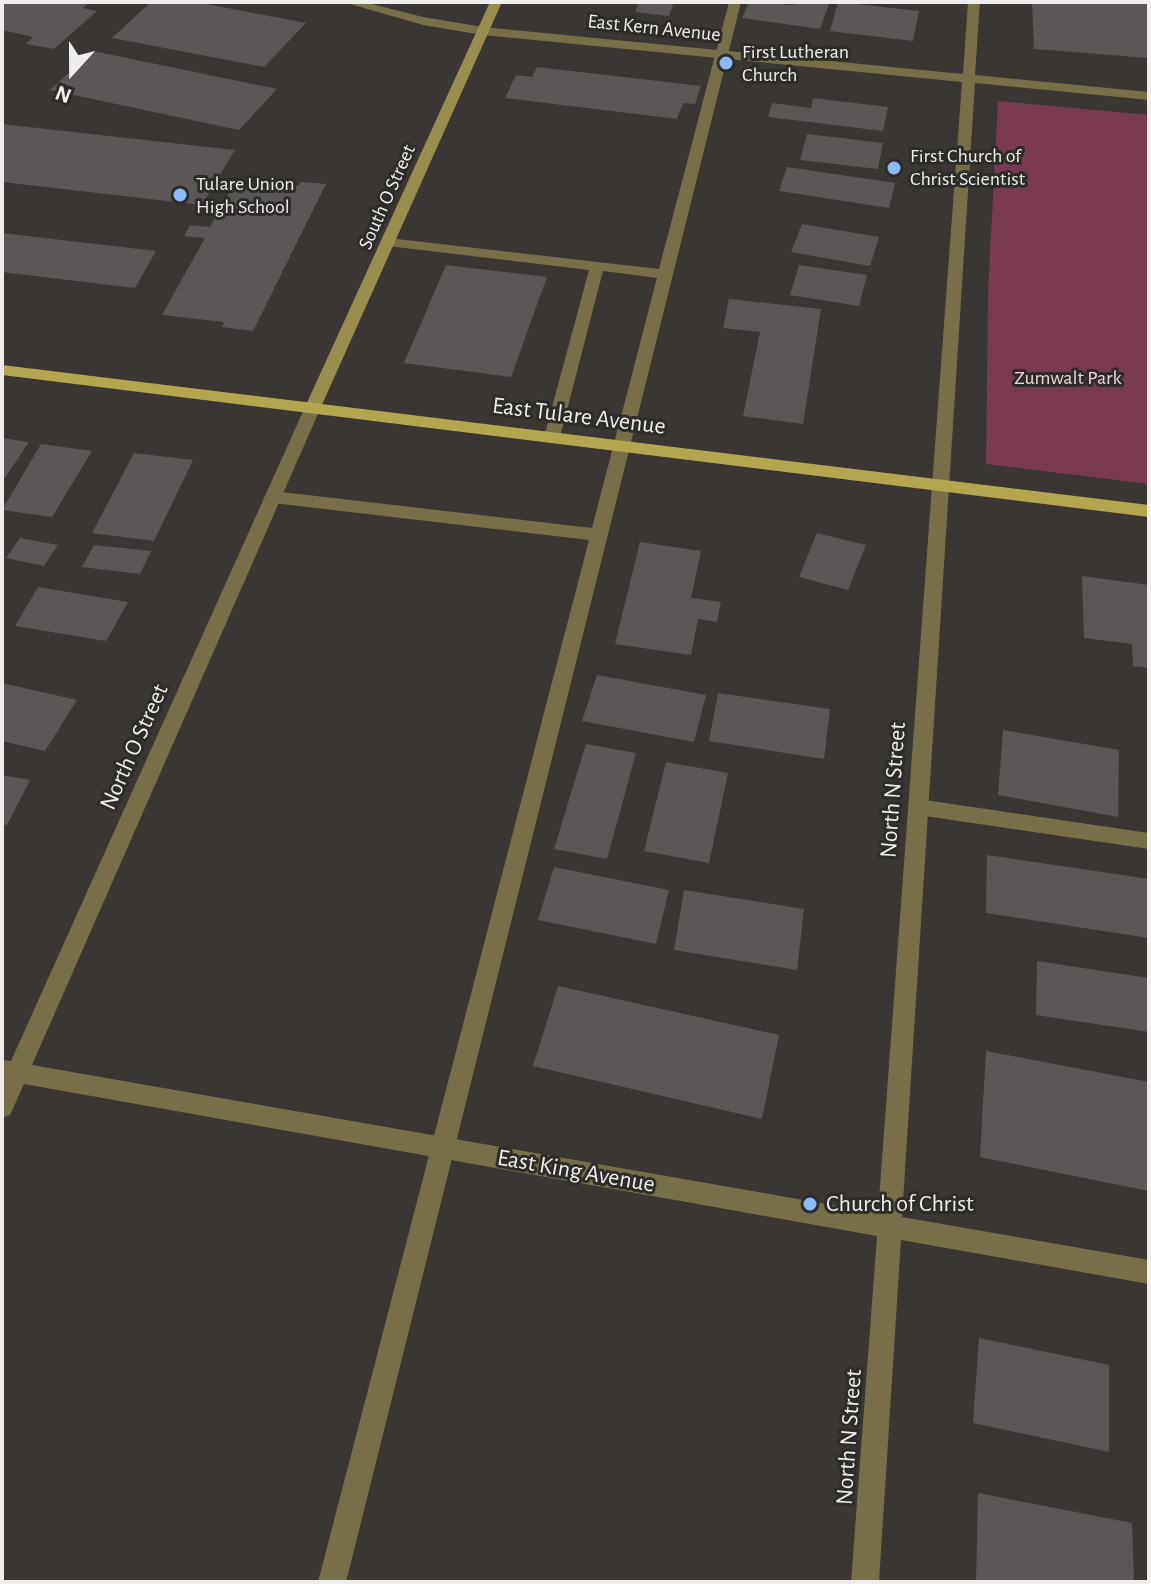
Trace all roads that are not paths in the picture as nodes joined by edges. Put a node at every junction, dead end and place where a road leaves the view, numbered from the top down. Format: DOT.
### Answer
graph roads {
  1 [pos="349,2"];
  2 [pos="496,2"];
  3 [pos="735,2"];
  4 [pos="974,2"];
  5 [pos="483,31"];
  6 [pos="720,55"];
  7 [pos="968,79"];
  8 [pos="1149,96"];
  9 [pos="388,242"];
  10 [pos="597,266"];
  11 [pos="664,274"];
  12 [pos="2,370"];
  13 [pos="313,407"];
  14 [pos="552,437"];
  15 [pos="620,445"];
  16 [pos="938,487"];
  17 [pos="273,497"];
  18 [pos="1149,511"];
  19 [pos="597,535"];
  20 [pos="918,807"];
  21 [pos="1149,841"];
  22 [pos="10,1072"];
  23 [pos="2,1107"];
  24 [pos="443,1147"];
  25 [pos="891,1227"];
  26 [pos="1149,1272"];
  27 [pos="332,1582"];
  28 [pos="865,1582"];
  1 -- 5 [label="street, East Kern Avenue"];
  2 -- 5 [label="main road, South O Street"];
  3 -- 6 [label="street"];
  4 -- 7 [label="street, North N Street"];
  5 -- 6 [label="street, East Kern Avenue"];
  5 -- 9 [label="main road, South O Street"];
  6 -- 7 [label="street, East Kern Avenue"];
  6 -- 11 [label="street"];
  7 -- 8 [label="street, East Kern Avenue"];
  7 -- 16 [label="street, North N Street"];
  9 -- 10 [label="street"];
  9 -- 13 [label="main road, South O Street"];
  10 -- 11 [label="street"];
  10 -- 14 [label="street"];
  11 -- 15 [label="street"];
  12 -- 13 [label="main road, East Tulare Avenue"];
  13 -- 14 [label="main road, East Tulare Avenue"];
  13 -- 17 [label="street, North O Street"];
  14 -- 15 [label="main road, East Tulare Avenue"];
  15 -- 16 [label="main road, East Tulare Avenue"];
  15 -- 19 [label="street"];
  16 -- 18 [label="main road, East Tulare Avenue"];
  16 -- 20 [label="street, North N Street"];
  17 -- 19 [label="street"];
  17 -- 22 [label="street, North O Street"];
  19 -- 24 [label="street"];
  20 -- 21 [label="street"];
  20 -- 25 [label="street, North N Street"];
  22 -- 23 [label="street, North O Street"];
  22 -- 24 [label="street, East King Avenue"];
  24 -- 25 [label="street, East King Avenue"];
  24 -- 27 [label="street"];
  25 -- 26 [label="street, East King Avenue"];
  25 -- 28 [label="street, North N Street"];
}
